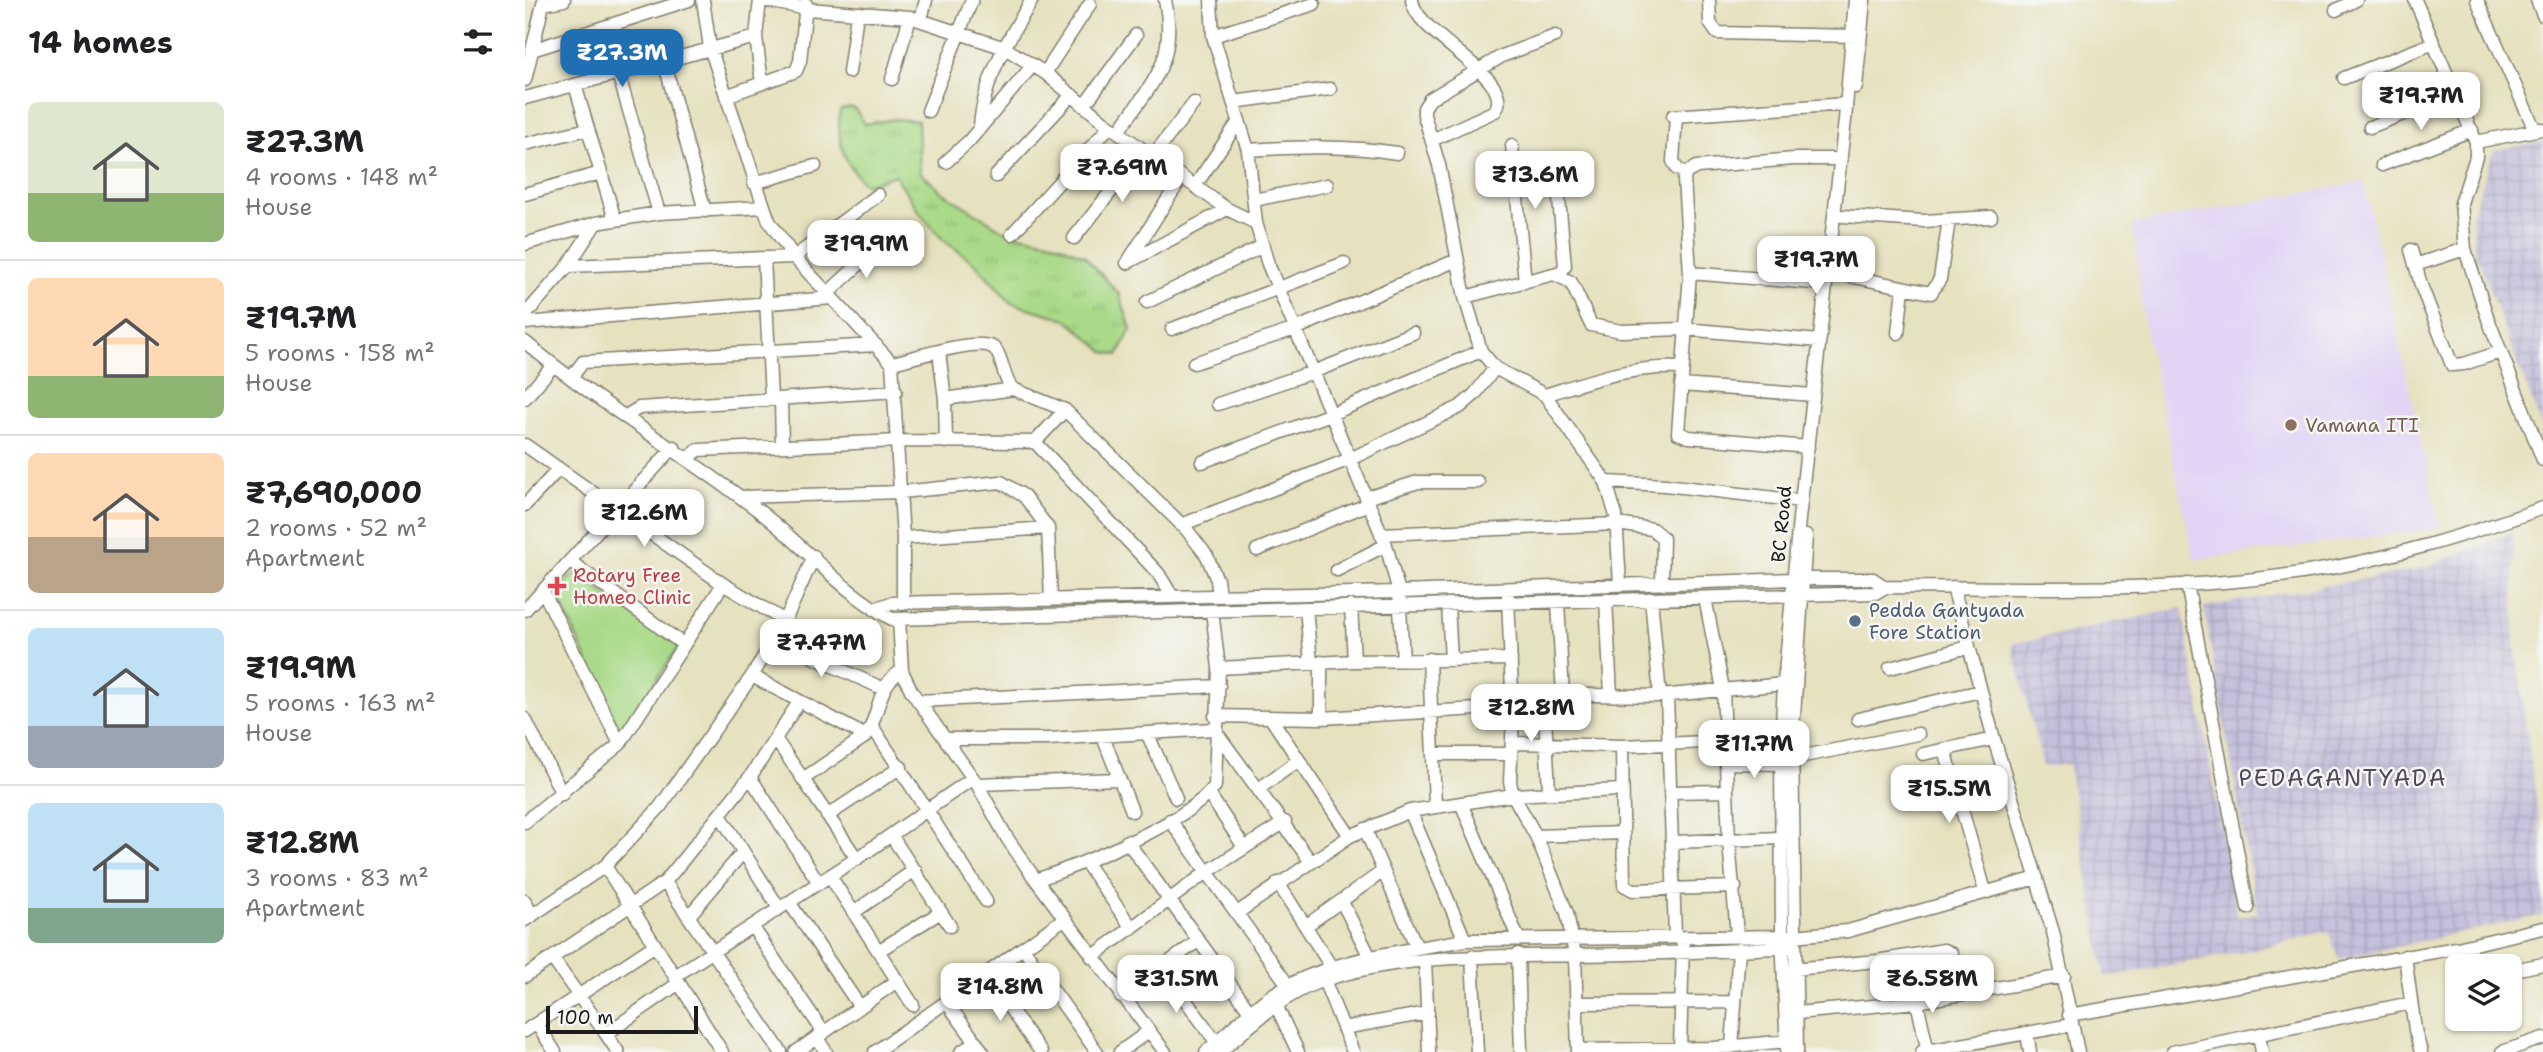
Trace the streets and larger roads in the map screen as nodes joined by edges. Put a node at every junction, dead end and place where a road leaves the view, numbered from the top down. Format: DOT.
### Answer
graph roads {
  1 [pos="564,0"];
  2 [pos="689,0"];
  3 [pos="703,0"];
  4 [pos="761,0"];
  5 [pos="868,0"];
  6 [pos="926,0"];
  7 [pos="972,0"];
  8 [pos="1032,0"];
  9 [pos="1165,0"];
  10 [pos="1211,0"];
  11 [pos="1412,0"];
  12 [pos="1709,0"];
  13 [pos="1855,0"];
  14 [pos="1864,0"];
  15 [pos="2356,0"];
  16 [pos="2416,0"];
  17 [pos="2477,0"];
  18 [pos="2537,0"];
  19 [pos="543,2"];
  20 [pos="1090,4"];
  21 [pos="1314,4"];
  22 [pos="806,5"];
  23 [pos="2336,10"];
  24 [pos="862,15"];
  25 [pos="2543,15"];
  26 [pos="916,18"];
  27 [pos="960,32"];
  28 [pos="1136,35"];
  29 [pos="1213,36"];
  30 [pos="1555,36"];
  31 [pos="1855,36"];
  32 [pos="756,37"];
  33 [pos="2434,43"];
  34 [pos="710,48"];
  35 [pos="1005,48"];
  36 [pos="532,50"];
  37 [pos="664,61"];
  38 [pos="1033,65"];
  39 [pos="1479,69"];
  40 [pos="849,72"];
  41 [pos="618,73"];
  42 [pos="1045,73"];
  43 [pos="2344,78"];
  44 [pos="892,79"];
  45 [pos="525,80"];
  46 [pos="762,83"];
  47 [pos="575,85"];
  48 [pos="1330,89"];
  49 [pos="2457,93"];
  50 [pos="1072,95"];
  51 [pos="726,96"];
  52 [pos="525,98"];
  53 [pos="1233,102"];
  54 [pos="1194,103"];
  55 [pos="1846,104"];
  56 [pos="1084,106"];
  57 [pos="928,111"];
  58 [pos="1239,121"];
  59 [pos="981,127"];
  60 [pos="2370,127"];
  61 [pos="588,129"];
  62 [pos="1114,129"];
  63 [pos="2539,129"];
  64 [pos="2474,136"];
  65 [pos="1432,140"];
  66 [pos="525,144"];
  67 [pos="1512,145"];
  68 [pos="1248,150"];
  69 [pos="1149,153"];
  70 [pos="1397,153"];
  71 [pos="946,162"];
  72 [pos="1842,165"];
  73 [pos="2382,165"];
  74 [pos="815,166"];
  75 [pos="601,173"];
  76 [pos="1686,173"];
  77 [pos="996,176"];
  78 [pos="1182,177"];
  79 [pos="754,183"];
  80 [pos="1327,185"];
  81 [pos="1195,186"];
  82 [pos="525,194"];
  83 [pos="878,195"];
  84 [pos="1559,199"];
  85 [pos="1254,200"];
  86 [pos="764,207"];
  87 [pos="1227,209"];
  88 [pos="705,211"];
  89 [pos="659,213"];
  90 [pos="1842,216"];
  91 [pos="1991,217"];
  92 [pos="615,220"];
  93 [pos="1949,220"];
  94 [pos="596,223"];
  95 [pos="1256,223"];
  96 [pos="1012,234"];
  97 [pos="1074,238"];
  98 [pos="882,243"];
  99 [pos="525,244"];
  100 [pos="1263,246"];
  101 [pos="2465,249"];
  102 [pos="2411,250"];
  103 [pos="794,257"];
  104 [pos="764,258"];
  105 [pos="1457,260"];
  106 [pos="1344,263"];
  107 [pos="2415,265"];
  108 [pos="568,266"];
  109 [pos="1690,273"];
  110 [pos="1835,273"];
  111 [pos="1556,275"];
  112 [pos="1525,282"];
  113 [pos="1826,284"];
  114 [pos="1276,288"];
  115 [pos="1903,288"];
  116 [pos="830,295"];
  117 [pos="1465,297"];
  118 [pos="1147,302"];
  119 [pos="766,303"];
  120 [pos="525,315"];
  121 [pos="525,323"];
  122 [pos="1172,329"];
  123 [pos="1295,329"];
  124 [pos="1686,332"];
  125 [pos="1413,333"];
  126 [pos="1898,333"];
  127 [pos="1819,341"];
  128 [pos="525,342"];
  129 [pos="876,345"];
  130 [pos="768,351"];
  131 [pos="1481,351"];
  132 [pos="939,352"];
  133 [pos="2500,352"];
  134 [pos="893,363"];
  135 [pos="1194,363"];
  136 [pos="553,366"];
  137 [pos="1495,368"];
  138 [pos="1683,368"];
  139 [pos="1313,372"];
  140 [pos="571,378"];
  141 [pos="1681,385"];
  142 [pos="1013,389"];
  143 [pos="896,391"];
  144 [pos="1545,395"];
  145 [pos="1813,395"];
  146 [pos="525,398"];
  147 [pos="776,399"];
  148 [pos="945,399"];
  149 [pos="1218,404"];
  150 [pos="1065,410"];
  151 [pos="1331,414"];
  152 [pos="626,416"];
  153 [pos="898,441"];
  154 [pos="946,442"];
  155 [pos="1035,442"];
  156 [pos="525,445"];
  157 [pos="782,446"];
  158 [pos="674,447"];
  159 [pos="1808,447"];
  160 [pos="689,458"];
  161 [pos="1350,459"];
  162 [pos="2543,460"];
  163 [pos="1202,461"];
  164 [pos="559,469"];
  165 [pos="1478,482"];
  166 [pos="1606,482"];
  167 [pos="901,492"];
  168 [pos="741,497"];
  169 [pos="1368,501"];
  170 [pos="1801,501"];
  171 [pos="525,505"];
  172 [pos="617,510"];
  173 [pos="2539,510"];
  174 [pos="1617,524"];
  175 [pos="1181,525"];
  176 [pos="1048,528"];
  177 [pos="903,538"];
  178 [pos="1384,539"];
  179 [pos="1257,550"];
  180 [pos="814,556"];
  181 [pos="571,562"];
  182 [pos="1337,570"];
  183 [pos="1800,579"];
  184 [pos="723,584"];
  185 [pos="1662,584"];
  186 [pos="2187,584"];
  187 [pos="1620,586"];
  188 [pos="1885,587"];
  189 [pos="1953,587"];
  190 [pos="543,591"];
  191 [pos="1799,594"];
  192 [pos="1172,596"];
  193 [pos="1219,596"];
  194 [pos="1508,596"];
  195 [pos="1651,598"];
  196 [pos="1705,598"];
  197 [pos="1399,599"];
  198 [pos="1052,600"];
  199 [pos="1606,600"];
  200 [pos="1558,602"];
  201 [pos="904,604"];
  202 [pos="1448,604"];
  203 [pos="1351,606"];
  204 [pos="1306,608"];
  205 [pos="874,609"];
  206 [pos="525,610"];
  207 [pos="1212,611"];
  208 [pos="899,619"];
  209 [pos="785,621"];
  210 [pos="775,634"];
  211 [pos="684,645"];
  212 [pos="1968,647"];
  213 [pos="1429,659"];
  214 [pos="1511,659"];
  215 [pos="1403,660"];
  216 [pos="1451,660"];
  217 [pos="1354,661"];
  218 [pos="1316,663"];
  219 [pos="1219,668"];
  220 [pos="1890,668"];
  221 [pos="902,671"];
  222 [pos="752,676"];
  223 [pos="1784,684"];
  224 [pos="1219,686"];
  225 [pos="884,689"];
  226 [pos="1723,690"];
  227 [pos="1981,691"];
  228 [pos="1544,695"];
  229 [pos="1611,695"];
  230 [pos="1563,696"];
  231 [pos="1664,696"];
  232 [pos="1512,700"];
  233 [pos="919,701"];
  234 [pos="799,702"];
  235 [pos="1431,710"];
  236 [pos="1270,717"];
  237 [pos="1321,718"];
  238 [pos="525,719"];
  239 [pos="1858,719"];
  240 [pos="1215,723"];
  241 [pos="869,731"];
  242 [pos="1918,734"];
  243 [pos="1148,735"];
  244 [pos="1103,737"];
  245 [pos="945,739"];
  246 [pos="1994,739"];
  247 [pos="776,740"];
  248 [pos="1726,741"];
  249 [pos="621,744"];
  250 [pos="1548,744"];
  251 [pos="1668,745"];
  252 [pos="1622,746"];
  253 [pos="1512,749"];
  254 [pos="1945,750"];
  255 [pos="1433,754"];
  256 [pos="1923,754"];
  257 [pos="1299,760"];
  258 [pos="1787,761"];
  259 [pos="1726,763"];
  260 [pos="901,767"];
  261 [pos="750,777"];
  262 [pos="803,779"];
  263 [pos="1119,779"];
  264 [pos="975,781"];
  265 [pos="1260,788"];
  266 [pos="1622,790"];
  267 [pos="1727,791"];
  268 [pos="1549,792"];
  269 [pos="1670,792"];
  270 [pos="562,794"];
  271 [pos="1209,794"];
  272 [pos="1513,794"];
  273 [pos="1176,798"];
  274 [pos="1461,803"];
  275 [pos="1435,805"];
  276 [pos="928,808"];
  277 [pos="1132,811"];
  278 [pos="1410,811"];
  279 [pos="720,815"];
  280 [pos="827,816"];
  281 [pos="1170,820"];
  282 [pos="525,822"];
  283 [pos="1285,822"];
  284 [pos="1366,829"];
  285 [pos="1623,832"];
  286 [pos="891,835"];
  287 [pos="1350,836"];
  288 [pos="1536,836"];
  289 [pos="1781,838"];
  290 [pos="1127,841"];
  291 [pos="1729,841"];
  292 [pos="1672,842"];
  293 [pos="1244,847"];
  294 [pos="743,852"];
  295 [pos="857,859"];
  296 [pos="1311,862"];
  297 [pos="1086,863"];
  298 [pos="605,866"];
  299 [pos="915,870"];
  300 [pos="1207,872"];
  301 [pos="1382,872"];
  302 [pos="1032,874"];
  303 [pos="2037,878"];
  304 [pos="824,879"];
  305 [pos="665,882"];
  306 [pos="1278,883"];
  307 [pos="1735,887"];
  308 [pos="1674,889"];
  309 [pos="1986,891"];
  310 [pos="1168,900"];
  311 [pos="525,901"];
  312 [pos="986,901"];
  313 [pos="1342,902"];
  314 [pos="630,905"];
  315 [pos="784,905"];
  316 [pos="2248,908"];
  317 [pos="854,912"];
  318 [pos="941,912"];
  319 [pos="1237,914"];
  320 [pos="689,916"];
  321 [pos="528,918"];
  322 [pos="1063,919"];
  323 [pos="1307,925"];
  324 [pos="752,926"];
  325 [pos="950,926"];
  326 [pos="1132,928"];
  327 [pos="2543,928"];
  328 [pos="1737,935"];
  329 [pos="1680,936"];
  330 [pos="1573,938"];
  331 [pos="1465,940"];
  332 [pos="1519,940"];
  333 [pos="1198,941"];
  334 [pos="1788,941"];
  335 [pos="655,945"];
  336 [pos="1023,948"];
  337 [pos="1417,948"];
  338 [pos="1739,949"];
  339 [pos="713,951"];
  340 [pos="878,951"];
  341 [pos="1682,951"];
  342 [pos="1518,954"];
  343 [pos="1472,956"];
  344 [pos="1575,956"];
  345 [pos="2405,956"];
  346 [pos="1092,957"];
  347 [pos="552,958"];
  348 [pos="1371,959"];
  349 [pos="1425,960"];
  350 [pos="2543,964"];
  351 [pos="1161,968"];
  352 [pos="1332,968"];
  353 [pos="2522,968"];
  354 [pos="1794,969"];
  355 [pos="986,975"];
  356 [pos="525,976"];
  357 [pos="2064,976"];
  358 [pos="677,980"];
  359 [pos="1324,980"];
  360 [pos="897,981"];
  361 [pos="1288,985"];
  362 [pos="1959,993"];
  363 [pos="579,996"];
  364 [pos="1121,997"];
  365 [pos="1680,1001"];
  366 [pos="1735,1002"];
  367 [pos="1917,1002"];
  368 [pos="1577,1003"];
  369 [pos="2411,1003"];
  370 [pos="913,1005"];
  371 [pos="1276,1005"];
  372 [pos="860,1007"];
  373 [pos="942,1007"];
  374 [pos="1251,1013"];
  375 [pos="1428,1013"];
  376 [pos="1796,1013"];
  377 [pos="2070,1020"];
  378 [pos="537,1024"];
  379 [pos="1343,1028"];
  380 [pos="525,1031"];
  381 [pos="1149,1031"];
  382 [pos="2027,1033"];
  383 [pos="606,1034"];
  384 [pos="820,1035"];
  385 [pos="2259,1035"];
  386 [pos="2543,1038"];
  387 [pos="1787,1046"];
  388 [pos="979,1047"];
  389 [pos="1218,1047"];
  390 [pos="1732,1047"];
  391 [pos="1976,1047"];
  392 [pos="1680,1049"];
  393 [pos="1714,1050"];
  394 [pos="1578,1051"];
  395 [pos="1666,1051"];
  396 [pos="555,1052"];
  397 [pos="618,1052"];
  398 [pos="722,1052"];
  399 [pos="781,1052"];
  400 [pos="796,1052"];
  401 [pos="827,1052"];
  402 [pos="875,1052"];
  403 [pos="961,1052"];
  404 [pos="1041,1052"];
  405 [pos="1097,1052"];
  406 [pos="1119,1052"];
  407 [pos="1165,1052"];
  408 [pos="1206,1052"];
  409 [pos="1299,1052"];
  410 [pos="1353,1052"];
  411 [pos="1429,1052"];
  412 [pos="1477,1052"];
  413 [pos="1521,1052"];
  414 [pos="1797,1052"];
  415 [pos="1926,1052"];
  416 [pos="2030,1052"];
  417 [pos="2078,1052"];
  418 [pos="2172,1052"];
  419 [pos="2262,1052"];
  420 [pos="2421,1052"];
  421 [pos="2502,1052"];
  1 -- 19 [label="street"];
  2 -- 36 [label="street"];
  3 -- 34 [label="street"];
  4 -- 22 [label="street"];
  4 -- 32 [label="street"];
  5 -- 24 [label="street"];
  6 -- 26 [label="street"];
  7 -- 27 [label="street"];
  8 -- 35 [label="street"];
  9 -- 62 [label="street"];
  10 -- 29 [label="street"];
  11 -- 39 [label="street"];
  12 -- 31 [label="street"];
  13 -- 31 [label="street, BC Road"];
  14 -- 31 [label="street, BC Road"];
  15 -- 23 [label="street"];
  16 -- 33 [label="street"];
  17 -- 63 [label="street"];
  18 -- 25 [label="street"];
  19 -- 36 [label="street"];
  20 -- 42 [label="street"];
  21 -- 29 [label="street"];
  22 -- 24 [label="street"];
  22 -- 46 [label="street"];
  24 -- 26 [label="street"];
  24 -- 40 [label="street"];
  26 -- 27 [label="street"];
  26 -- 44 [label="street"];
  27 -- 35 [label="street"];
  27 -- 57 [label="street"];
  28 -- 56 [label="street"];
  29 -- 53 [label="street"];
  30 -- 39 [label="street"];
  31 -- 55 [label="street, BC Road"];
  31 -- 72 [label="street, BC Road"];
  32 -- 34 [label="street"];
  32 -- 46 [label="street"];
  33 -- 43 [label="street"];
  33 -- 49 [label="street"];
  34 -- 37 [label="street"];
  34 -- 51 [label="street"];
  35 -- 38 [label="street"];
  35 -- 59 [label="street"];
  36 -- 45 [label="street"];
  37 -- 41 [label="street"];
  37 -- 88 [label="street"];
  38 -- 42 [label="street"];
  38 -- 59 [label="street"];
  39 -- 65 [label="street"];
  39 -- 65 [label="street"];
  41 -- 47 [label="street"];
  41 -- 89 [label="street"];
  42 -- 50 [label="street"];
  46 -- 51 [label="street"];
  47 -- 52 [label="street"];
  47 -- 61 [label="street"];
  48 -- 53 [label="street"];
  49 -- 60 [label="street"];
  49 -- 64 [label="street"];
  50 -- 56 [label="street"];
  50 -- 77 [label="street"];
  51 -- 79 [label="street"];
  53 -- 58 [label="street"];
  54 -- 69 [label="street"];
  55 -- 72 [label="street, BC Road"];
  55 -- 76 [label="street"];
  56 -- 62 [label="street"];
  58 -- 68 [label="street"];
  58 -- 81 [label="street"];
  59 -- 71 [label="street"];
  61 -- 66 [label="street"];
  61 -- 75 [label="street"];
  62 -- 69 [label="street"];
  62 -- 96 [label="street"];
  63 -- 64 [label="street"];
  64 -- 73 [label="street"];
  64 -- 101 [label="street"];
  65 -- 105 [label="street"];
  67 -- 112 [label="street"];
  68 -- 70 [label="street"];
  68 -- 85 [label="street"];
  69 -- 78 [label="street"];
  69 -- 97 [label="street"];
  72 -- 76 [label="street"];
  72 -- 90 [label="street, BC Road"];
  72 -- 113 [label="street, BC Road"];
  74 -- 79 [label="street"];
  75 -- 82 [label="street"];
  75 -- 92 [label="street"];
  76 -- 109 [label="street"];
  78 -- 81 [label="street"];
  78 -- 87 [label="street"];
  79 -- 86 [label="street"];
  80 -- 85 [label="street"];
  81 -- 87 [label="street"];
  83 -- 103 [label="street"];
  84 -- 111 [label="street"];
  85 -- 95 [label="street"];
  86 -- 88 [label="street"];
  86 -- 103 [label="street"];
  87 -- 95 [label="street"];
  88 -- 89 [label="street"];
  89 -- 92 [label="street"];
  90 -- 93 [label="street"];
  90 -- 110 [label="street, BC Road"];
  91 -- 93 [label="street"];
  92 -- 94 [label="street"];
  93 -- 115 [label="street"];
  94 -- 99 [label="street"];
  94 -- 108 [label="street"];
  95 -- 100 [label="street"];
  98 -- 116 [label="street"];
  100 -- 114 [label="street"];
  100 -- 118 [label="street"];
  101 -- 107 [label="street"];
  101 -- 133 [label="street"];
  102 -- 107 [label="street"];
  103 -- 104 [label="street"];
  103 -- 116 [label="street"];
  104 -- 108 [label="street"];
  104 -- 119 [label="street"];
  105 -- 117 [label="street"];
  105 -- 123 [label="street"];
  106 -- 114 [label="street"];
  107 -- 133 [label="street"];
  108 -- 120 [label="street"];
  109 -- 113 [label="street"];
  109 -- 124 [label="street"];
  110 -- 115 [label="street"];
  110 -- 183 [label="street, BC Road"];
  111 -- 112 [label="street"];
  111 -- 124 [label="street"];
  112 -- 117 [label="street"];
  113 -- 127 [label="street, BC Road"];
  114 -- 122 [label="street"];
  114 -- 123 [label="street"];
  115 -- 126 [label="street"];
  116 -- 119 [label="street"];
  116 -- 129 [label="street"];
  117 -- 131 [label="street"];
  119 -- 121 [label="street"];
  119 -- 130 [label="street"];
  123 -- 135 [label="street"];
  123 -- 139 [label="street"];
  124 -- 127 [label="street"];
  124 -- 138 [label="street"];
  125 -- 139 [label="street"];
  127 -- 145 [label="street, BC Road"];
  128 -- 136 [label="street"];
  129 -- 130 [label="street"];
  129 -- 134 [label="street"];
  130 -- 140 [label="street"];
  130 -- 147 [label="street"];
  131 -- 137 [label="street"];
  131 -- 151 [label="street"];
  132 -- 134 [label="street"];
  132 -- 142 [label="street"];
  132 -- 148 [label="street"];
  133 -- 162 [label="street"];
  134 -- 143 [label="street"];
  136 -- 140 [label="street"];
  136 -- 146 [label="street"];
  137 -- 144 [label="street"];
  137 -- 161 [label="street"];
  138 -- 141 [label="street"];
  138 -- 144 [label="street"];
  139 -- 149 [label="street"];
  139 -- 151 [label="street"];
  140 -- 152 [label="street"];
  141 -- 145 [label="street"];
  141 -- 159 [label="street"];
  142 -- 148 [label="street"];
  142 -- 150 [label="street"];
  143 -- 147 [label="street"];
  143 -- 153 [label="street"];
  144 -- 166 [label="street"];
  145 -- 159 [label="street, BC Road"];
  147 -- 152 [label="street"];
  147 -- 157 [label="street"];
  148 -- 154 [label="street"];
  150 -- 155 [label="street"];
  150 -- 175 [label="street"];
  151 -- 161 [label="street"];
  151 -- 163 [label="street"];
  152 -- 158 [label="street"];
  153 -- 154 [label="street"];
  153 -- 157 [label="street"];
  153 -- 167 [label="street"];
  154 -- 155 [label="street"];
  155 -- 192 [label="street"];
  156 -- 164 [label="street"];
  157 -- 160 [label="street"];
  158 -- 160 [label="street"];
  158 -- 172 [label="street"];
  159 -- 170 [label="street, BC Road"];
  160 -- 168 [label="street"];
  161 -- 169 [label="street"];
  161 -- 175 [label="street"];
  164 -- 171 [label="street"];
  164 -- 172 [label="street"];
  165 -- 169 [label="street"];
  166 -- 170 [label="street"];
  166 -- 174 [label="street"];
  167 -- 168 [label="street"];
  167 -- 176 [label="street"];
  167 -- 177 [label="street"];
  168 -- 180 [label="street"];
  169 -- 178 [label="street"];
  169 -- 179 [label="street"];
  170 -- 183 [label="street, BC Road"];
  172 -- 181 [label="street"];
  172 -- 184 [label="street"];
  173 -- 186 [label="street"];
  174 -- 178 [label="street"];
  174 -- 185 [label="street"];
  174 -- 187 [label="street"];
  175 -- 193 [label="street"];
  176 -- 177 [label="street"];
  176 -- 198 [label="street"];
  177 -- 201 [label="street"];
  178 -- 182 [label="street"];
  178 -- 197 [label="street"];
  180 -- 205 [label="street"];
  180 -- 209 [label="street"];
  181 -- 190 [label="street"];
  181 -- 211 [label="street"];
  183 -- 185 [label="street"];
  183 -- 188 [label="street"];
  183 -- 191 [label="street, BC Road"];
  184 -- 209 [label="street"];
  184 -- 211 [label="street"];
  185 -- 187 [label="street"];
  186 -- 189 [label="street"];
  186 -- 316 [label="street"];
  187 -- 194 [label="street"];
  188 -- 189 [label="street"];
  188 -- 191 [label="street"];
  189 -- 212 [label="street"];
  190 -- 206 [label="street"];
  190 -- 249 [label="street"];
  191 -- 196 [label="street"];
  191 -- 223 [label="street, BC Road"];
  191 -- 258 [label="street"];
  192 -- 193 [label="street"];
  192 -- 198 [label="street"];
  193 -- 197 [label="street"];
  194 -- 197 [label="street"];
  194 -- 200 [label="street"];
  194 -- 202 [label="street"];
  194 -- 214 [label="street"];
  195 -- 196 [label="street"];
  195 -- 199 [label="street"];
  195 -- 231 [label="street"];
  196 -- 226 [label="street"];
  197 -- 202 [label="street"];
  197 -- 203 [label="street"];
  197 -- 215 [label="street"];
  198 -- 201 [label="street"];
  199 -- 200 [label="street"];
  199 -- 229 [label="street"];
  200 -- 230 [label="street"];
  201 -- 205 [label="street"];
  202 -- 216 [label="street"];
  203 -- 204 [label="street"];
  203 -- 217 [label="street"];
  204 -- 207 [label="street"];
  204 -- 218 [label="street"];
  205 -- 208 [label="street"];
  207 -- 208 [label="street"];
  207 -- 219 [label="street"];
  208 -- 221 [label="street"];
  209 -- 210 [label="street"];
  210 -- 222 [label="street"];
  210 -- 225 [label="street"];
  211 -- 249 [label="street"];
  212 -- 220 [label="street"];
  212 -- 227 [label="street"];
  213 -- 215 [label="street"];
  213 -- 216 [label="street"];
  213 -- 235 [label="street"];
  214 -- 216 [label="street"];
  214 -- 232 [label="street"];
  215 -- 217 [label="street"];
  217 -- 218 [label="street"];
  218 -- 219 [label="street"];
  218 -- 237 [label="street"];
  219 -- 224 [label="street"];
  221 -- 225 [label="street"];
  221 -- 233 [label="street"];
  222 -- 234 [label="street"];
  222 -- 298 [label="street"];
  223 -- 226 [label="street"];
  223 -- 258 [label="street, BC Road"];
  224 -- 233 [label="street"];
  224 -- 240 [label="street"];
  225 -- 241 [label="street"];
  226 -- 231 [label="street"];
  226 -- 248 [label="street"];
  227 -- 239 [label="street"];
  227 -- 246 [label="street"];
  228 -- 230 [label="street"];
  228 -- 232 [label="street"];
  228 -- 250 [label="street"];
  229 -- 230 [label="street"];
  229 -- 231 [label="street"];
  231 -- 251 [label="street"];
  232 -- 235 [label="street"];
  232 -- 253 [label="street"];
  233 -- 245 [label="street"];
  234 -- 241 [label="street"];
  234 -- 247 [label="street"];
  235 -- 237 [label="street"];
  235 -- 255 [label="street"];
  236 -- 237 [label="street"];
  236 -- 240 [label="street"];
  236 -- 257 [label="street"];
  238 -- 270 [label="street"];
  240 -- 243 [label="street"];
  240 -- 265 [label="street"];
  240 -- 271 [label="street"];
  241 -- 260 [label="street"];
  241 -- 262 [label="street"];
  242 -- 258 [label="street"];
  243 -- 244 [label="street"];
  243 -- 273 [label="street"];
  244 -- 245 [label="street"];
  244 -- 263 [label="street"];
  245 -- 264 [label="street"];
  246 -- 254 [label="street"];
  246 -- 303 [label="street"];
  247 -- 261 [label="street"];
  247 -- 262 [label="street"];
  248 -- 251 [label="street"];
  248 -- 259 [label="street"];
  249 -- 270 [label="street"];
  250 -- 252 [label="street"];
  250 -- 253 [label="street"];
  250 -- 268 [label="street"];
  251 -- 252 [label="street"];
  251 -- 269 [label="street"];
  252 -- 266 [label="street"];
  253 -- 255 [label="street"];
  253 -- 272 [label="street"];
  254 -- 256 [label="street"];
  254 -- 309 [label="street"];
  255 -- 275 [label="street"];
  257 -- 265 [label="street"];
  257 -- 287 [label="street"];
  258 -- 259 [label="street"];
  258 -- 289 [label="street, BC Road"];
  258 -- 334 [label="street"];
  259 -- 267 [label="street"];
  260 -- 276 [label="street"];
  260 -- 280 [label="street"];
  261 -- 279 [label="street"];
  261 -- 304 [label="street"];
  262 -- 280 [label="street"];
  263 -- 264 [label="street"];
  263 -- 277 [label="street"];
  264 -- 276 [label="street"];
  264 -- 302 [label="street"];
  265 -- 283 [label="street"];
  266 -- 268 [label="street"];
  266 -- 285 [label="street"];
  267 -- 269 [label="street"];
  267 -- 291 [label="street"];
  268 -- 272 [label="street"];
  269 -- 292 [label="street"];
  270 -- 282 [label="street"];
  271 -- 281 [label="street"];
  271 -- 293 [label="street"];
  272 -- 274 [label="street"];
  272 -- 288 [label="street"];
  274 -- 275 [label="street"];
  274 -- 332 [label="street"];
  275 -- 278 [label="street"];
  276 -- 286 [label="street"];
  276 -- 312 [label="street"];
  278 -- 284 [label="street"];
  278 -- 331 [label="street"];
  279 -- 294 [label="street"];
  279 -- 305 [label="street"];
  280 -- 295 [label="street"];
  281 -- 290 [label="street"];
  281 -- 300 [label="street"];
  283 -- 293 [label="street"];
  283 -- 296 [label="street"];
  284 -- 287 [label="street"];
  284 -- 301 [label="street"];
  285 -- 288 [label="street"];
  285 -- 308 [label="street"];
  286 -- 295 [label="street"];
  286 -- 299 [label="street"];
  287 -- 296 [label="street"];
  288 -- 330 [label="street"];
  289 -- 291 [label="street"];
  289 -- 334 [label="street, BC Road"];
  290 -- 297 [label="street"];
  290 -- 310 [label="street"];
  291 -- 292 [label="street"];
  291 -- 307 [label="street"];
  292 -- 308 [label="street"];
  293 -- 300 [label="street"];
  294 -- 315 [label="street"];
  294 -- 320 [label="street"];
  295 -- 304 [label="street"];
  296 -- 306 [label="street"];
  297 -- 302 [label="street"];
  297 -- 326 [label="street"];
  298 -- 314 [label="street"];
  298 -- 321 [label="street"];
  299 -- 317 [label="street"];
  299 -- 318 [label="street"];
  300 -- 310 [label="street"];
  300 -- 319 [label="street"];
  301 -- 313 [label="street"];
  301 -- 337 [label="street"];
  302 -- 322 [label="street"];
  303 -- 309 [label="street"];
  303 -- 357 [label="street"];
  304 -- 315 [label="street"];
  304 -- 317 [label="street"];
  305 -- 314 [label="street"];
  305 -- 320 [label="street"];
  306 -- 319 [label="street"];
  306 -- 323 [label="street"];
  307 -- 308 [label="street"];
  307 -- 328 [label="street"];
  308 -- 329 [label="street"];
  309 -- 334 [label="street"];
  310 -- 326 [label="street"];
  310 -- 333 [label="street"];
  311 -- 321 [label="street"];
  313 -- 323 [label="street"];
  313 -- 348 [label="street"];
  314 -- 335 [label="street"];
  314 -- 347 [label="street"];
  315 -- 324 [label="street"];
  315 -- 372 [label="street"];
  317 -- 340 [label="street"];
  318 -- 325 [label="street"];
  318 -- 340 [label="street"];
  319 -- 361 [label="street"];
  320 -- 339 [label="street"];
  322 -- 336 [label="street"];
  322 -- 346 [label="street"];
  323 -- 352 [label="street"];
  324 -- 339 [label="street"];
  324 -- 384 [label="street"];
  326 -- 346 [label="street"];
  327 -- 345 [label="street"];
  328 -- 329 [label="street"];
  328 -- 334 [label="street"];
  329 -- 330 [label="street"];
  329 -- 341 [label="street"];
  330 -- 332 [label="street"];
  330 -- 344 [label="street"];
  331 -- 332 [label="street"];
  331 -- 337 [label="street"];
  333 -- 351 [label="street"];
  333 -- 374 [label="street"];
  334 -- 338 [label="street"];
  334 -- 354 [label="street"];
  334 -- 387 [label="street, BC Road"];
  335 -- 358 [label="street"];
  335 -- 363 [label="street"];
  336 -- 355 [label="street"];
  336 -- 405 [label="street"];
  337 -- 348 [label="street"];
  338 -- 341 [label="street"];
  338 -- 366 [label="street"];
  339 -- 358 [label="street"];
  339 -- 399 [label="street"];
  340 -- 360 [label="street"];
  341 -- 344 [label="street"];
  341 -- 365 [label="street"];
  342 -- 343 [label="street"];
  342 -- 344 [label="street"];
  342 -- 413 [label="street"];
  343 -- 349 [label="street"];
  343 -- 412 [label="street"];
  344 -- 368 [label="street"];
  345 -- 369 [label="street"];
  345 -- 377 [label="street"];
  346 -- 364 [label="street"];
  347 -- 356 [label="street"];
  347 -- 363 [label="street"];
  348 -- 352 [label="street"];
  349 -- 359 [label="street"];
  349 -- 375 [label="street"];
  350 -- 353 [label="street"];
  351 -- 364 [label="street"];
  351 -- 389 [label="street"];
  352 -- 361 [label="street"];
  354 -- 362 [label="street"];
  354 -- 376 [label="street"];
  355 -- 373 [label="street"];
  355 -- 404 [label="street"];
  357 -- 362 [label="street"];
  357 -- 377 [label="street"];
  358 -- 383 [label="street"];
  358 -- 398 [label="street"];
  359 -- 371 [label="street"];
  359 -- 379 [label="street"];
  360 -- 370 [label="street"];
  360 -- 372 [label="street"];
  361 -- 374 [label="street"];
  362 -- 367 [label="street"];
  363 -- 378 [label="street"];
  363 -- 383 [label="street"];
  364 -- 381 [label="street"];
  365 -- 366 [label="street"];
  365 -- 368 [label="street"];
  365 -- 392 [label="street"];
  366 -- 390 [label="street"];
  367 -- 376 [label="street"];
  367 -- 415 [label="street"];
  368 -- 394 [label="street"];
  369 -- 385 [label="street"];
  369 -- 420 [label="street"];
  371 -- 389 [label="street"];
  371 -- 409 [label="street"];
  372 -- 384 [label="street"];
  373 -- 388 [label="street"];
  373 -- 402 [label="street"];
  374 -- 389 [label="street"];
  375 -- 379 [label="street"];
  375 -- 411 [label="street"];
  376 -- 414 [label="street"];
  377 -- 382 [label="street"];
  377 -- 417 [label="street"];
  378 -- 380 [label="street"];
  378 -- 396 [label="street"];
  379 -- 410 [label="street"];
  381 -- 406 [label="street"];
  381 -- 407 [label="street"];
  382 -- 391 [label="street"];
  382 -- 416 [label="street"];
  383 -- 397 [label="street"];
  384 -- 400 [label="street"];
  384 -- 401 [label="street"];
  385 -- 418 [label="street"];
  385 -- 419 [label="street"];
  386 -- 421 [label="street"];
  387 -- 390 [label="street"];
  388 -- 403 [label="street"];
  389 -- 408 [label="street"];
  390 -- 393 [label="street"];
  391 -- 415 [label="street"];
  392 -- 393 [label="street"];
  392 -- 395 [label="street"];
  394 -- 395 [label="street"];
}
